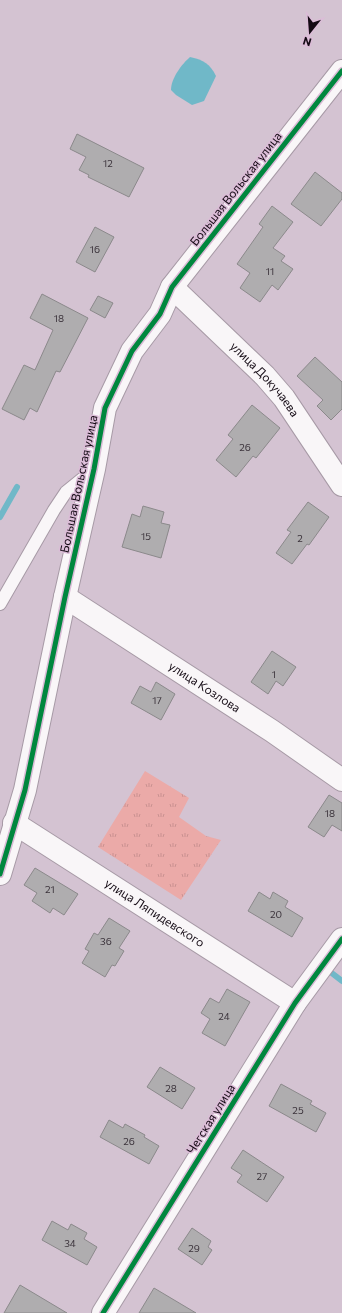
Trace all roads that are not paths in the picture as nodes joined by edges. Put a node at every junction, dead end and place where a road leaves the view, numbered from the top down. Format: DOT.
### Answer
graph roads {
  1 [pos="342,71"];
  2 [pos="172,287"];
  3 [pos="94,469"];
  4 [pos="342,485"];
  5 [pos="65,597"];
  6 [pos="0,604"];
  7 [pos="342,780"];
  8 [pos="14,823"];
  9 [pos="0,874"];
  10 [pos="342,939"];
  11 [pos="295,1003"];
  12 [pos="103,1313"];
  1 -- 2 [label="street, Большая Вольская улица"];
  2 -- 3 [label="street, Большая Вольская улица"];
  2 -- 4 [label="street, улица Докучаева"];
  3 -- 5 [label="street, Большая Вольская улица"];
  3 -- 6 [label="lane"];
  5 -- 7 [label="street, улица Козлова"];
  5 -- 8 [label="street, Большая Вольская улица"];
  8 -- 9 [label="street, Большая Вольская улица"];
  8 -- 11 [label="street, улица Ляпидевского"];
  10 -- 11 [label="street, Чегская улица"];
  11 -- 12 [label="street, Чегская улица"];
}
